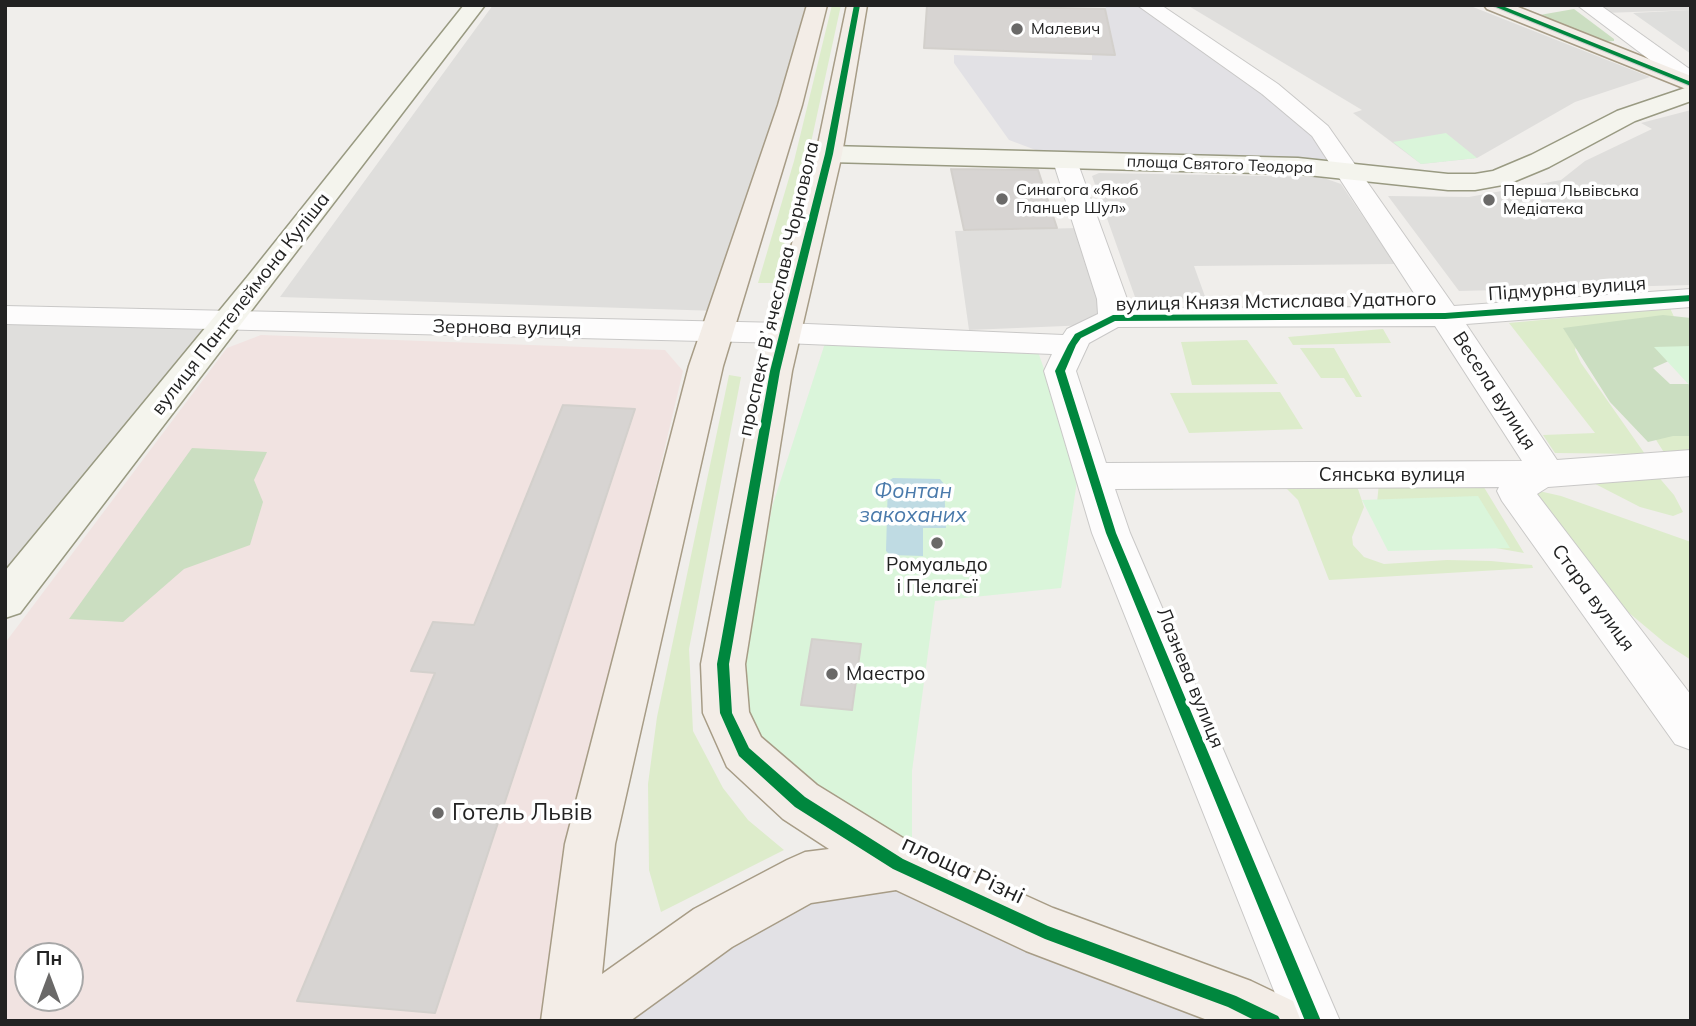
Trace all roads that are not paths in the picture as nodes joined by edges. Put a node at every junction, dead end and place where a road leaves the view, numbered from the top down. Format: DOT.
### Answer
graph roads {
  1 [pos="475,5"];
  2 [pos="817,5"];
  3 [pos="857,5"];
  4 [pos="1147,5"];
  5 [pos="1494,5"];
  6 [pos="1587,5"];
  7 [pos="1639,42"];
  8 [pos="1608,51"];
  9 [pos="1691,82"];
  10 [pos="1691,93"];
  11 [pos="829,153"];
  12 [pos="1065,161"];
  13 [pos="1349,170"];
  14 [pos="1691,298"];
  15 [pos="5,315"];
  16 [pos="1446,316"];
  17 [pos="1113,318"];
  18 [pos="229,321"];
  19 [pos="718,333"];
  20 [pos="785,334"];
  21 [pos="1072,345"];
  22 [pos="1691,463"];
  23 [pos="1540,474"];
  24 [pos="1093,476"];
  25 [pos="5,601"];
  26 [pos="723,664"];
  27 [pos="1691,730"];
  28 [pos="898,864"];
  29 [pos="569,1021"];
  30 [pos="593,1021"];
  31 [pos="1273,1021"];
  32 [pos="1312,1021"];
  1 -- 18 [label="street, вулиця Пантелеймона Куліша"];
  2 -- 19 [label="main road, проспект Вʼячеслава Чорновола"];
  3 -- 11 [label="main road, проспект Вʼячеслава Чорновола"];
  4 -- 13 [label="street, площа Святого Теодора"];
  5 -- 8 [label="main road"];
  6 -- 7 [label="street"];
  7 -- 8 [label="street"];
  7 -- 9 [label="street"];
  8 -- 9 [label="main road"];
  10 -- 13 [label="street"];
  11 -- 12 [label="street, площа Святого Теодора"];
  11 -- 20 [label="main road, проспект Вʼячеслава Чорновола"];
  12 -- 13 [label="street, площа Святого Теодора"];
  12 -- 17 [label="street"];
  13 -- 16 [label="street, Весела вулиця"];
  14 -- 16 [label="street, Підмурна вулиця"];
  15 -- 18 [label="street, Зернова вулиця"];
  16 -- 17 [label="street, вулиця Князя Мстислава Удатного"];
  16 -- 23 [label="street, Весела вулиця"];
  17 -- 21 [label="street, вулиця Князя Мстислава Удатного"];
  18 -- 19 [label="street, Зернова вулиця"];
  18 -- 25 [label="street, вулиця Пантелеймона Куліша"];
  19 -- 20 [label="street, Зернова вулиця"];
  19 -- 29 [label="main road, проспект Вʼячеслава Чорновола"];
  20 -- 21 [label="street"];
  20 -- 26 [label="main road, проспект Вʼячеслава Чорновола"];
  21 -- 24 [label="street, Лазнева вулиця"];
  22 -- 23 [label="street, Сянська вулиця"];
  23 -- 24 [label="street, Сянська вулиця"];
  23 -- 27 [label="street, Стара вулиця"];
  24 -- 32 [label="street, Лазнева вулиця"];
  26 -- 28 [label="main road, площа Різні"];
  28 -- 30 [label="main road, площа Різні"];
  28 -- 31 [label="main road, площа Різні"];
}
